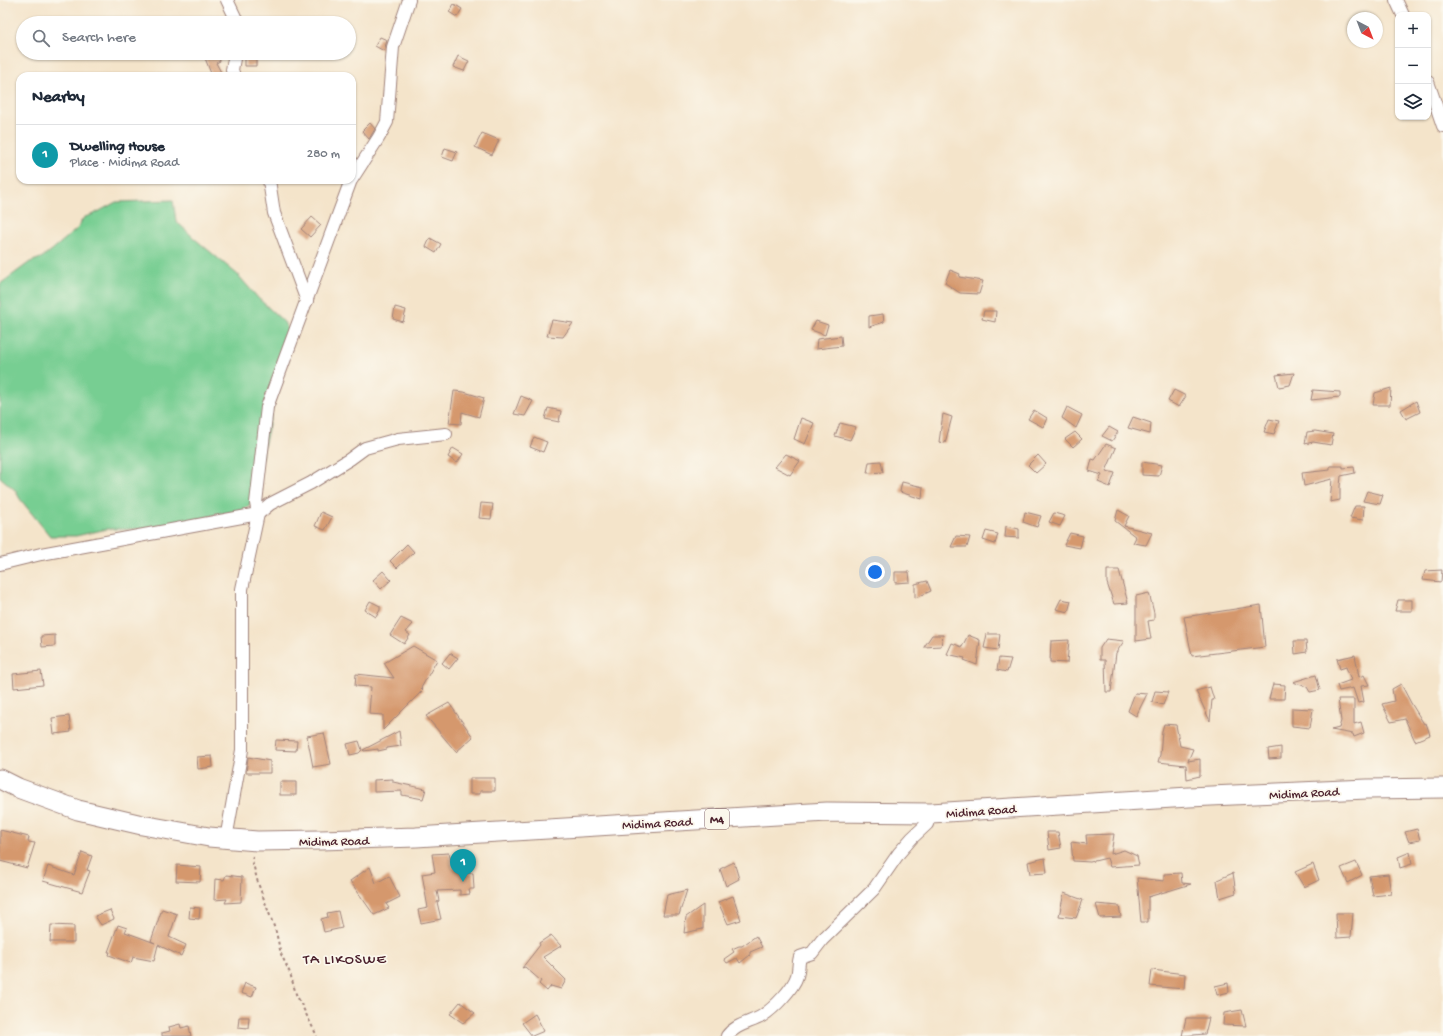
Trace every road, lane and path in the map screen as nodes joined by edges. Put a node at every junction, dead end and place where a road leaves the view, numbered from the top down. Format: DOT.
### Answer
graph roads {
  1 [pos="227,0"];
  2 [pos="409,0"];
  3 [pos="1396,0"];
  4 [pos="1402,12"];
  5 [pos="235,16"];
  6 [pos="234,60"];
  7 [pos="233,72"];
  8 [pos="1429,84"];
  9 [pos="1443,126"];
  10 [pos="356,174"];
  11 [pos="270,184"];
  12 [pos="350,184"];
  13 [pos="306,301"];
  14 [pos="446,434"];
  15 [pos="258,514"];
  16 [pos="0,564"];
  17 [pos="0,779"];
  18 [pos="1443,788"];
  19 [pos="931,813"];
  20 [pos="226,839"];
  21 [pos="257,841"];
  22 [pos="317,1036"];
  23 [pos="727,1036"];
  1 -- 5 [label="street"];
  2 -- 10 [label="street"];
  3 -- 4 [label="street"];
  6 -- 7 [label="street"];
  8 -- 9 [label="street"];
  11 -- 13 [label="street"];
  12 -- 13 [label="street"];
  13 -- 15 [label="street"];
  14 -- 15 [label="street"];
  15 -- 16 [label="street"];
  15 -- 20 [label="street"];
  17 -- 20 [label="main road, Midima Road / M4"];
  18 -- 19 [label="main road, Midima Road / M4"];
  19 -- 21 [label="main road, Midima Road / M4"];
  19 -- 23 [label="street"];
  20 -- 21 [label="main road, Midima Road / M4"];
  21 -- 22 [label="path"];
}
